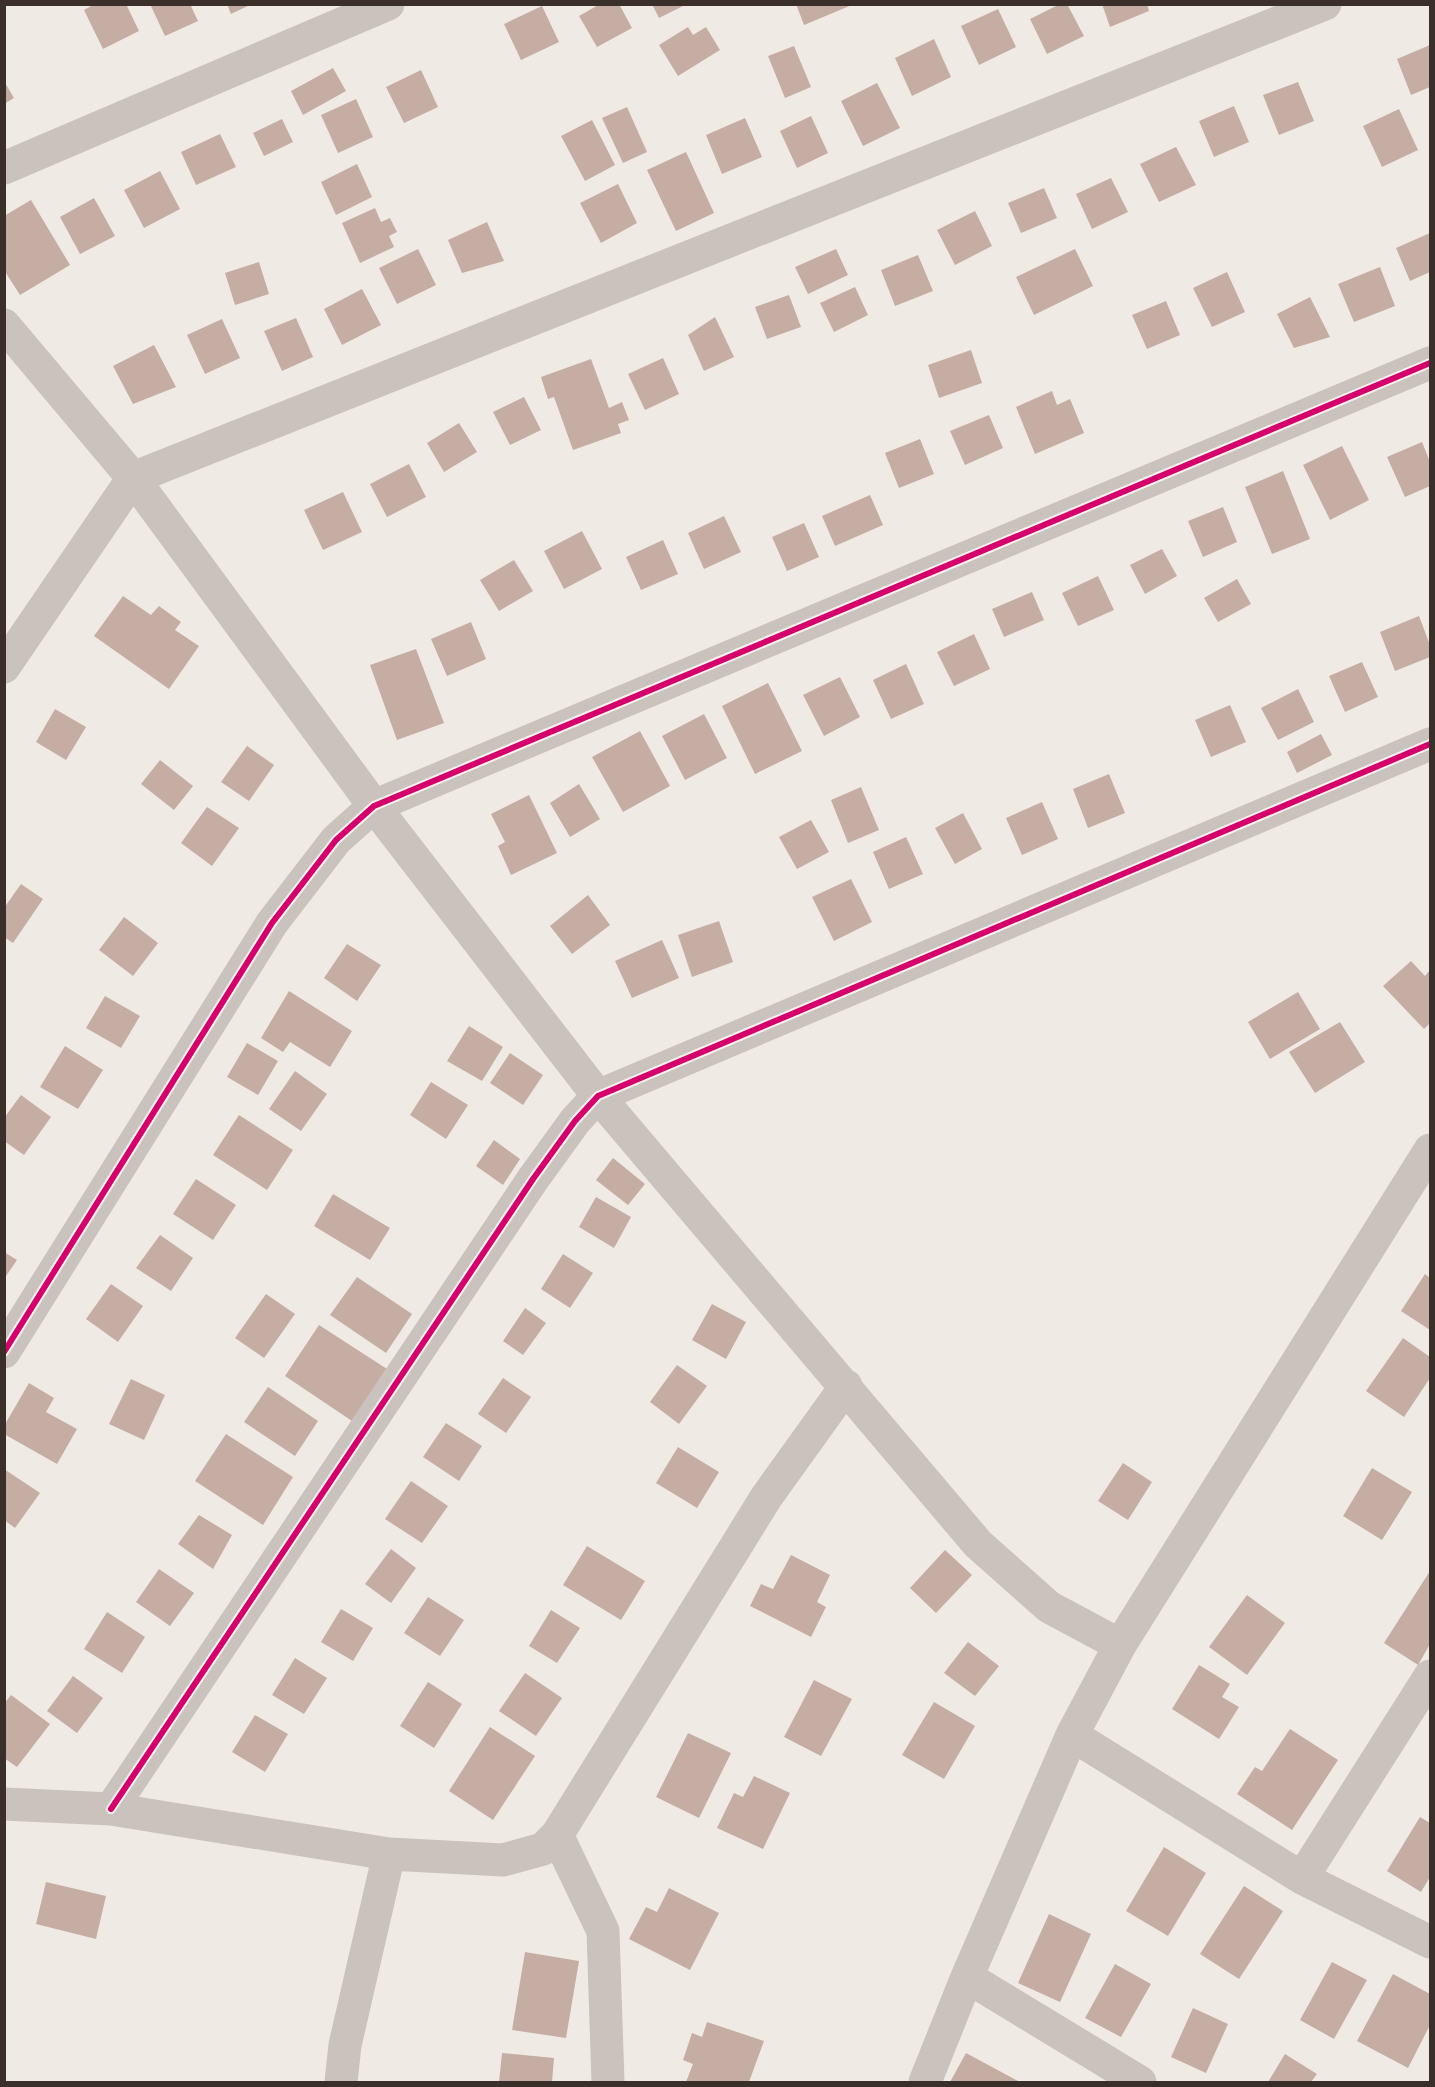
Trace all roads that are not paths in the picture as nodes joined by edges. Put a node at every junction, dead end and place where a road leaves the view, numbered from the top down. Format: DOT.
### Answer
graph roads {
  1 [pos="388,4"];
  2 [pos="1325,4"];
  3 [pos="4,168"];
  4 [pos="4,325"];
  5 [pos="1431,363"];
  6 [pos="133,478"];
  7 [pos="4,667"];
  8 [pos="1431,744"];
  9 [pos="374,806"];
  10 [pos="598,1096"];
  11 [pos="1431,1150"];
  12 [pos="4,1352"];
  13 [pos="846,1386"];
  14 [pos="1120,1645"];
  15 [pos="1426,1692"];
  16 [pos="1072,1735"];
  17 [pos="4,1804"];
  18 [pos="111,1809"];
  19 [pos="557,1835"];
  20 [pos="389,1854"];
  21 [pos="1302,1878"];
  22 [pos="1431,1942"];
  23 [pos="967,1977"];
  24 [pos="340,2082"];
  25 [pos="608,2082"];
  26 [pos="925,2082"];
  27 [pos="1140,2082"];
  1 -- 3 [label="street"];
  2 -- 6 [label="street"];
  4 -- 6 [label="street"];
  5 -- 9 [label="street"];
  6 -- 7 [label="street"];
  6 -- 9 [label="street"];
  8 -- 10 [label="street"];
  9 -- 10 [label="street"];
  9 -- 12 [label="street"];
  10 -- 13 [label="street"];
  10 -- 18 [label="street"];
  11 -- 14 [label="street"];
  13 -- 14 [label="street"];
  13 -- 19 [label="street"];
  14 -- 16 [label="street"];
  15 -- 21 [label="street"];
  16 -- 21 [label="street"];
  16 -- 23 [label="street"];
  17 -- 18 [label="street"];
  18 -- 20 [label="street"];
  19 -- 20 [label="street"];
  19 -- 25 [label="street"];
  20 -- 24 [label="street"];
  21 -- 22 [label="street"];
  23 -- 26 [label="street"];
  23 -- 27 [label="street"];
}
